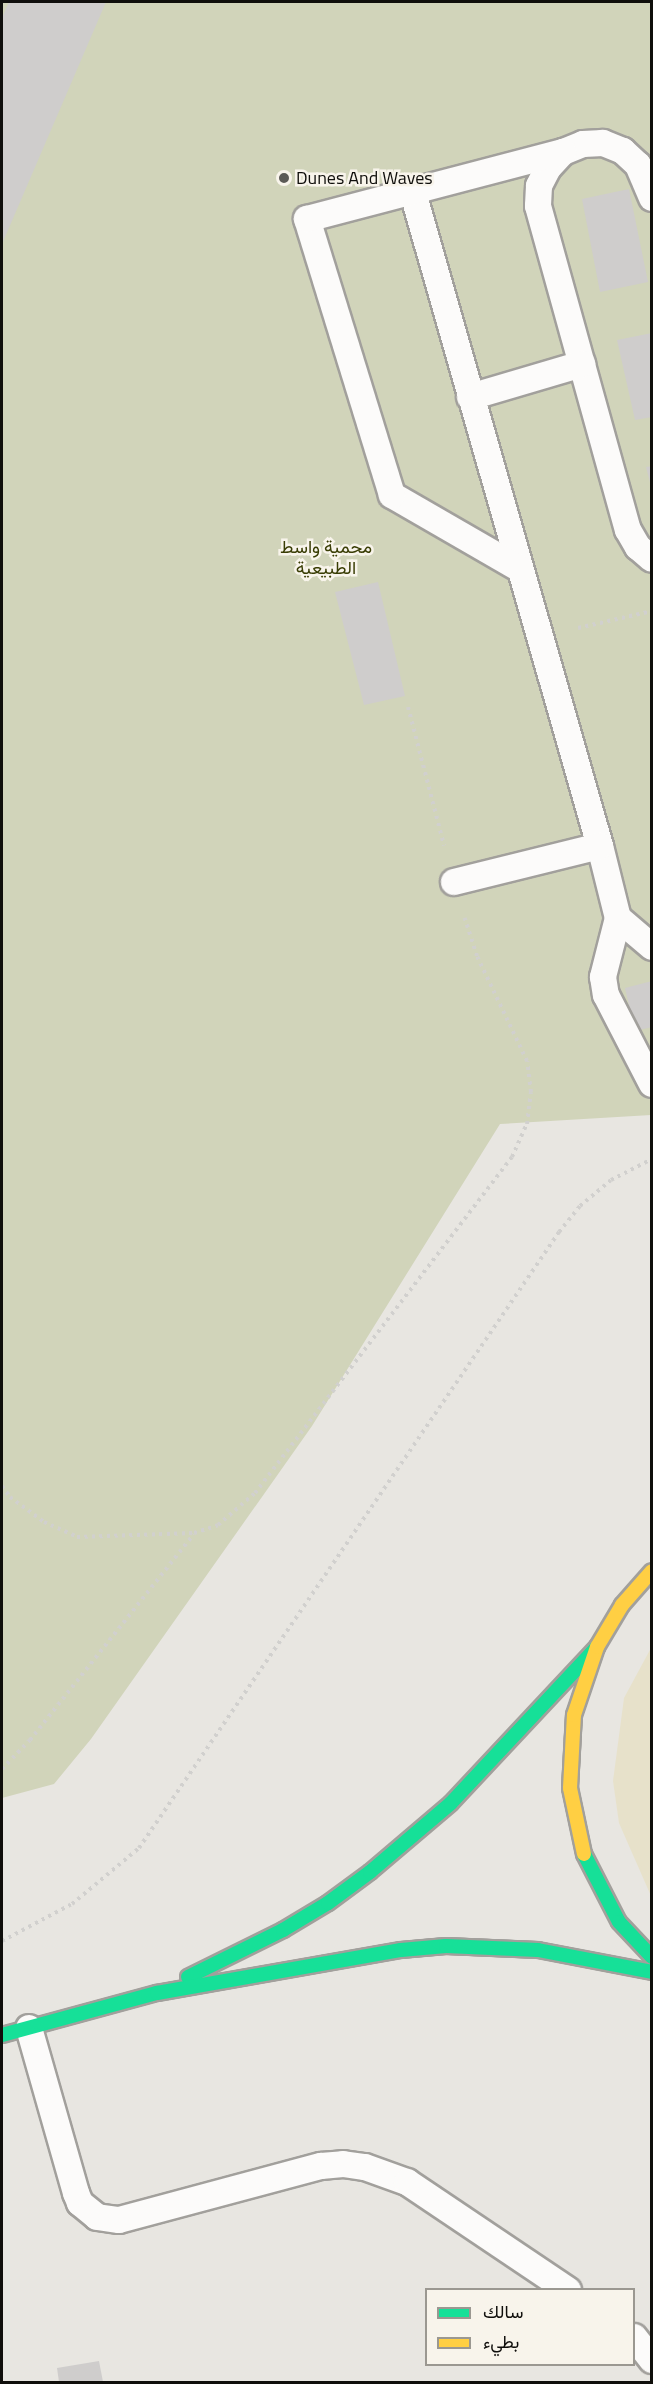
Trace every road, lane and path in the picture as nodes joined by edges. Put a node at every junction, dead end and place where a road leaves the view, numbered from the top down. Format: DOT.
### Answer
graph roads {
  1 [pos="564,152"];
  2 [pos="413,193"];
  3 [pos="651,198"];
  4 [pos="582,364"];
  5 [pos="470,397"];
  6 [pos="651,559"];
  7 [pos="520,568"];
  8 [pos="651,611"];
  9 [pos="539,636"];
  10 [pos="408,707"];
  11 [pos="600,846"];
  12 [pos="454,882"];
  13 [pos="618,918"];
  14 [pos="651,947"];
  15 [pos="651,1084"];
  16 [pos="651,1159"];
  17 [pos="2,1486"];
  18 [pos="194,1533"];
  19 [pos="651,1571"];
  20 [pos="597,1647"];
  21 [pos="2,1769"];
  22 [pos="2,1941"];
  23 [pos="651,1957"];
  24 [pos="651,1972"];
  25 [pos="157,1993"];
  26 [pos="28,2028"];
  27 [pos="2,2036"];
  28 [pos="566,2288"];
  29 [pos="635,2340"];
  30 [pos="651,2360"];
  1 -- 2 [label="lane"];
  1 -- 3 [label="lane"];
  1 -- 4 [label="lane"];
  2 -- 5 [label="lane"];
  2 -- 7 [label="lane"];
  4 -- 5 [label="lane"];
  4 -- 6 [label="lane"];
  5 -- 7 [label="lane"];
  7 -- 9 [label="lane"];
  8 -- 9 [label="path"];
  9 -- 11 [label="lane"];
  10 -- 12 [label="path"];
  11 -- 12 [label="lane"];
  11 -- 13 [label="lane"];
  12 -- 18 [label="path"];
  13 -- 14 [label="lane"];
  13 -- 15 [label="lane"];
  16 -- 22 [label="path"];
  17 -- 18 [label="path"];
  18 -- 21 [label="path"];
  19 -- 20 [label="main road"];
  20 -- 23 [label="main road"];
  20 -- 25 [label="main road"];
  24 -- 25 [label="main road"];
  25 -- 26 [label="main road"];
  26 -- 27 [label="main road"];
  26 -- 28 [label="lane"];
  29 -- 30 [label="lane"];
}
